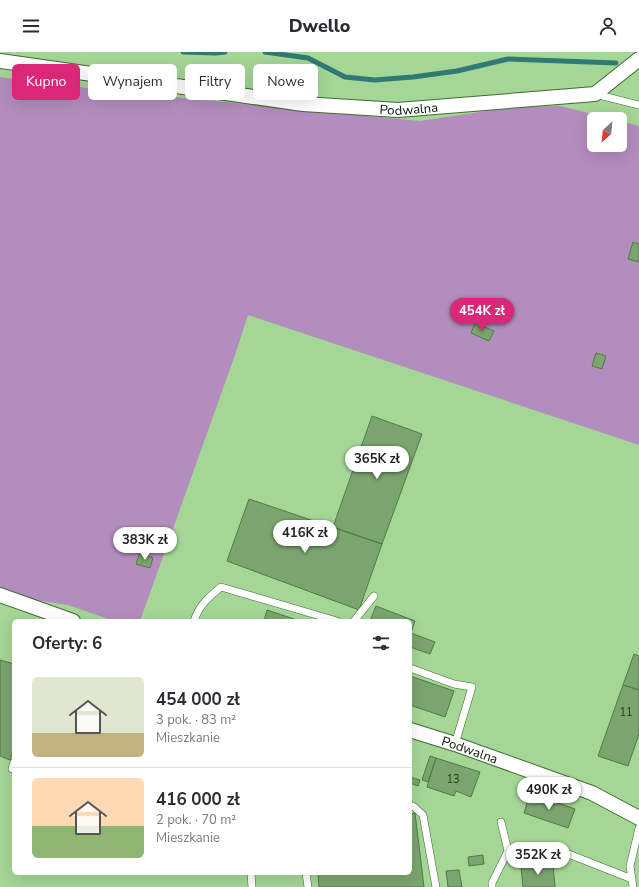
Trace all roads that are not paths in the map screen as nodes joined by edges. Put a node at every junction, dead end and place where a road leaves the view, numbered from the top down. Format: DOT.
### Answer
graph roads {
  1 [pos="639,59"];
  2 [pos="0,61"];
  3 [pos="595,94"];
  4 [pos="639,105"];
  5 [pos="0,595"];
  6 [pos="374,596"];
  7 [pos="64,619"];
  8 [pos="195,619"];
  9 [pos="330,619"];
  10 [pos="356,619"];
  11 [pos="412,669"];
  12 [pos="412,731"];
  13 [pos="455,744"];
  14 [pos="412,806"];
  15 [pos="639,818"];
  16 [pos="501,822"];
  17 [pos="639,828"];
  18 [pos="508,851"];
  19 [pos="251,875"];
  20 [pos="306,875"];
  21 [pos="632,879"];
  22 [pos="252,887"];
  23 [pos="308,887"];
  24 [pos="436,887"];
  25 [pos="492,887"];
  26 [pos="633,887"];
  1 -- 3 [label="street"];
  2 -- 3 [label="street, Podwalna"];
  3 -- 4 [label="lane"];
  5 -- 7 [label="street"];
  6 -- 10 [label="lane"];
  8 -- 9 [label="lane"];
  11 -- 13 [label="lane"];
  12 -- 13 [label="street, Podwalna"];
  13 -- 15 [label="street, Podwalna"];
  14 -- 24 [label="lane"];
  16 -- 18 [label="lane"];
  17 -- 21 [label="lane"];
  18 -- 21 [label="lane"];
  18 -- 25 [label="lane"];
  19 -- 22 [label="lane"];
  20 -- 23 [label="lane"];
  21 -- 26 [label="lane"];
}
